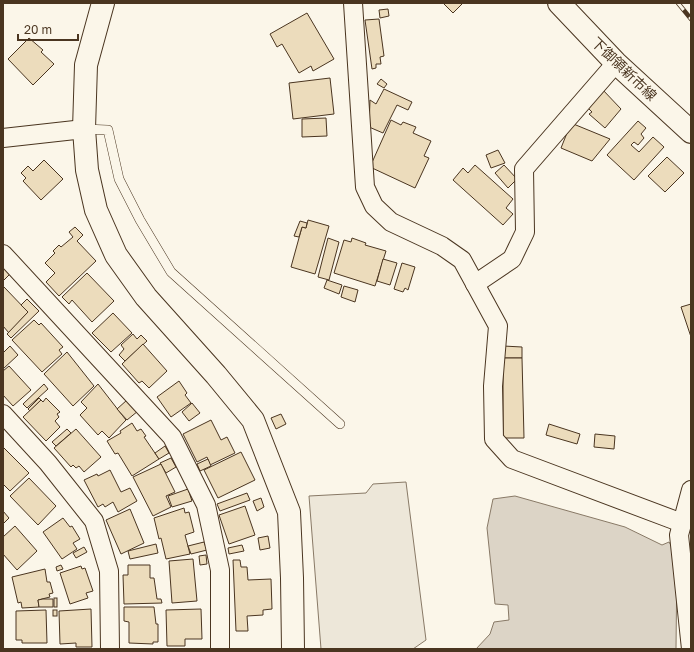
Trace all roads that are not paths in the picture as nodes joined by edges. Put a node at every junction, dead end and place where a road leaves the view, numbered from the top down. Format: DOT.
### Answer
graph roads {
  1 [pos="104,3"];
  2 [pos="353,3"];
  3 [pos="559,3"];
  4 [pos="616,63"];
  5 [pos="84,129"];
  6 [pos="691,132"];
  7 [pos="3,138"];
  8 [pos="3,254"];
  9 [pos="475,284"];
  10 [pos="3,414"];
  11 [pos="340,424"];
  12 [pos="691,490"];
  13 [pos="682,524"];
  14 [pos="110,649"];
  15 [pos="220,649"];
  16 [pos="293,649"];
  17 [pos="691,649"];
  1 -- 5 [label="street"];
  2 -- 9 [label="street"];
  3 -- 4 [label="street, 下御領新市線"];
  4 -- 6 [label="street, 下御領新市線"];
  4 -- 9 [label="street"];
  5 -- 7 [label="street"];
  5 -- 11 [label="lane"];
  5 -- 16 [label="street"];
  8 -- 15 [label="street"];
  9 -- 13 [label="street"];
  10 -- 14 [label="street"];
  12 -- 13 [label="street"];
  13 -- 17 [label="street"];
}
